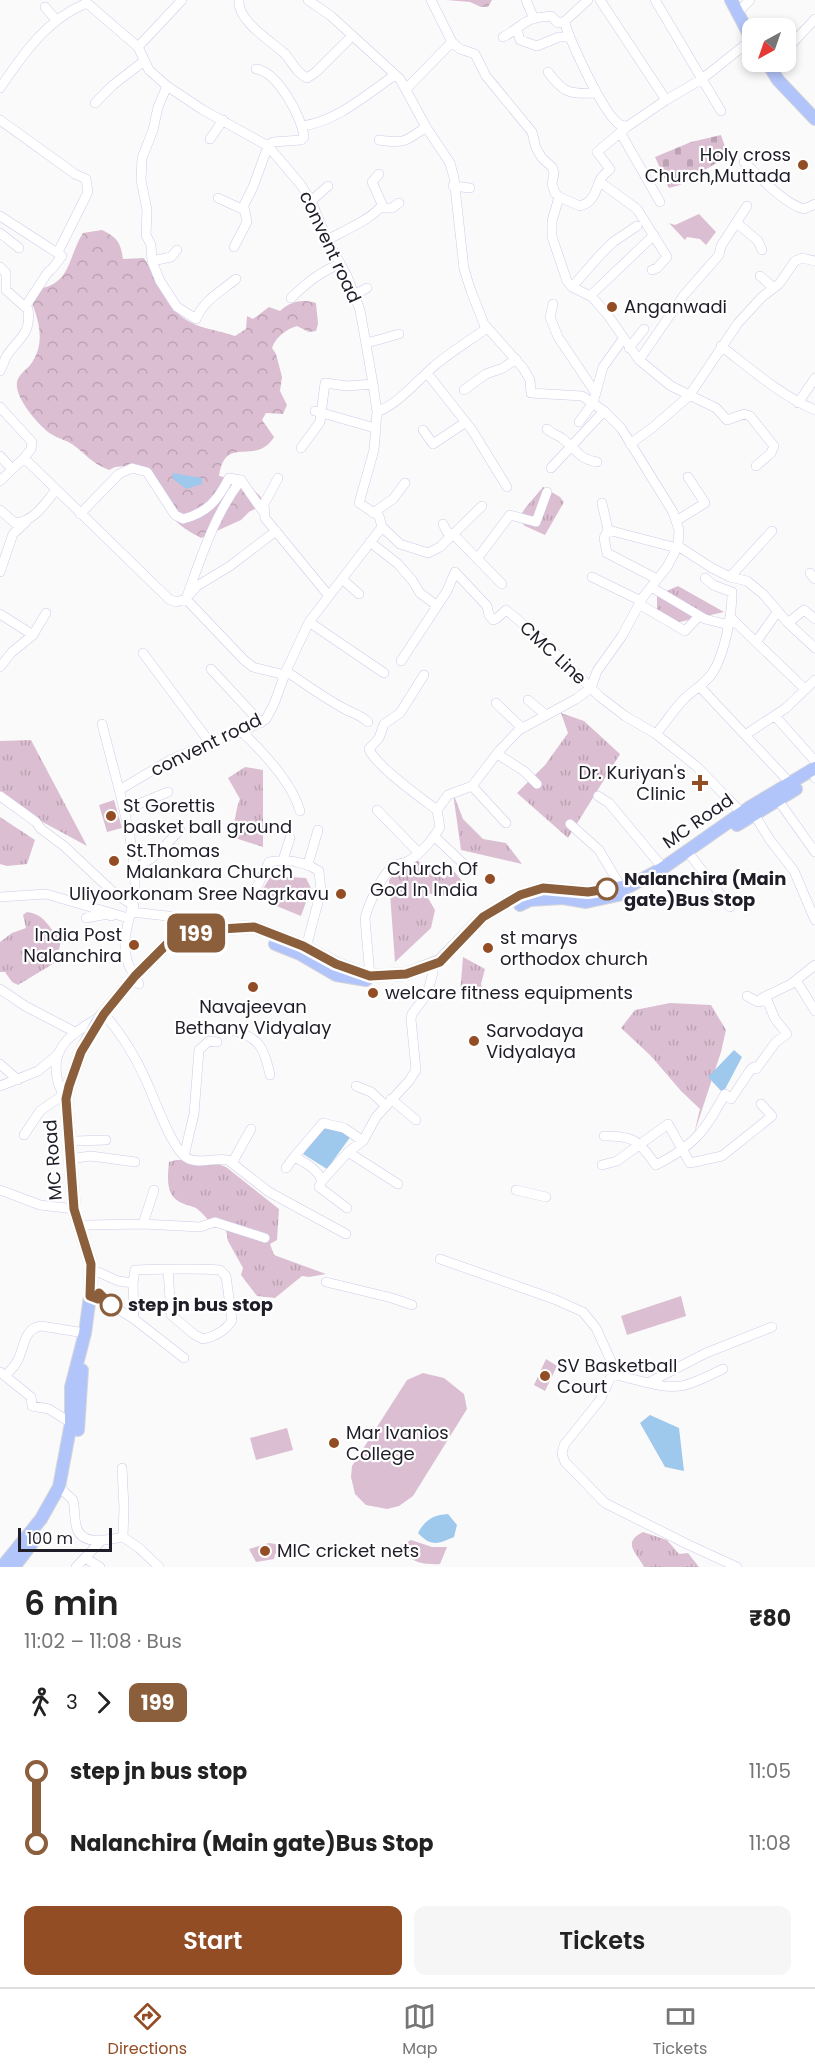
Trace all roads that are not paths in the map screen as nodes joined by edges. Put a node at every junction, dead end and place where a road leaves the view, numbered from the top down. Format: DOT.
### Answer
graph roads {
  1 [pos="182,0"];
  2 [pos="239,0"];
  3 [pos="308,0"];
  4 [pos="431,0"];
  5 [pos="526,0"];
  6 [pos="588,0"];
  7 [pos="600,0"];
  8 [pos="655,0"];
  9 [pos="731,0"];
  10 [pos="750,0"];
  11 [pos="92,2"];
  12 [pos="45,7"];
  13 [pos="738,12"];
  14 [pos="534,19"];
  15 [pos="815,19"];
  16 [pos="56,20"];
  17 [pos="742,20"];
  18 [pos="565,21"];
  19 [pos="517,30"];
  20 [pos="352,36"];
  21 [pos="503,37"];
  22 [pos="570,37"];
  23 [pos="796,39"];
  24 [pos="452,42"];
  25 [pos="138,47"];
  26 [pos="742,49"];
  27 [pos="144,62"];
  28 [pos="256,69"];
  29 [pos="548,72"];
  30 [pos="774,72"];
  31 [pos="4,74"];
  32 [pos="395,75"];
  33 [pos="702,79"];
  34 [pos="167,86"];
  35 [pos="0,88"];
  36 [pos="406,89"];
  37 [pos="596,93"];
  38 [pos="666,99"];
  39 [pos="95,103"];
  40 [pos="721,111"];
  41 [pos="815,119"];
  42 [pos="0,120"];
  43 [pos="223,120"];
  44 [pos="302,126"];
  45 [pos="426,127"];
  46 [pos="624,129"];
  47 [pos="210,139"];
  48 [pos="379,140"];
  49 [pos="268,146"];
  50 [pos="744,162"];
  51 [pos="379,174"];
  52 [pos="600,182"];
  53 [pos="328,186"];
  54 [pos="453,186"];
  55 [pos="470,188"];
  56 [pos="559,197"];
  57 [pos="218,198"];
  58 [pos="311,201"];
  59 [pos="660,202"];
  60 [pos="399,203"];
  61 [pos="815,204"];
  62 [pos="747,206"];
  63 [pos="244,207"];
  64 [pos="382,208"];
  65 [pos="0,216"];
  66 [pos="737,223"];
  67 [pos="637,226"];
  68 [pos="0,233"];
  69 [pos="654,235"];
  70 [pos="327,240"];
  71 [pos="234,246"];
  72 [pos="19,248"];
  73 [pos="177,250"];
  74 [pos="762,250"];
  75 [pos="58,252"];
  76 [pos="152,261"];
  77 [pos="815,261"];
  78 [pos="340,264"];
  79 [pos="0,267"];
  80 [pos="652,270"];
  81 [pos="760,276"];
  82 [pos="236,279"];
  83 [pos="572,287"];
  84 [pos="367,288"];
  85 [pos="774,288"];
  86 [pos="354,295"];
  87 [pos="590,296"];
  88 [pos="291,298"];
  89 [pos="553,304"];
  90 [pos="25,307"];
  91 [pos="487,328"];
  92 [pos="644,329"];
  93 [pos="399,334"];
  94 [pos="623,339"];
  95 [pos="367,342"];
  96 [pos="721,346"];
  97 [pos="629,348"];
  98 [pos="516,359"];
  99 [pos="639,360"];
  100 [pos="0,371"];
  101 [pos="427,373"];
  102 [pos="815,378"];
  103 [pos="373,384"];
  104 [pos="464,390"];
  105 [pos="595,392"];
  106 [pos="689,396"];
  107 [pos="593,403"];
  108 [pos="798,403"];
  109 [pos="0,407"];
  110 [pos="815,410"];
  111 [pos="604,411"];
  112 [pos="318,412"];
  113 [pos="377,412"];
  114 [pos="466,422"];
  115 [pos="579,422"];
  116 [pos="375,428"];
  117 [pos="547,429"];
  118 [pos="423,430"];
  119 [pos="630,444"];
  120 [pos="570,447"];
  121 [pos="300,448"];
  122 [pos="0,456"];
  123 [pos="24,458"];
  124 [pos="597,462"];
  125 [pos="756,466"];
  126 [pos="551,468"];
  127 [pos="12,469"];
  128 [pos="688,477"];
  129 [pos="278,478"];
  130 [pos="241,480"];
  131 [pos="0,481"];
  132 [pos="405,483"];
  133 [pos="507,488"];
  134 [pos="56,490"];
  135 [pos="547,492"];
  136 [pos="602,503"];
  137 [pos="482,506"];
  138 [pos="0,510"];
  139 [pos="264,513"];
  140 [pos="373,513"];
  141 [pos="80,514"];
  142 [pos="676,521"];
  143 [pos="26,522"];
  144 [pos="443,524"];
  145 [pos="382,527"];
  146 [pos="608,530"];
  147 [pos="276,531"];
  148 [pos="772,531"];
  149 [pos="454,535"];
  150 [pos="370,542"];
  151 [pos="677,547"];
  152 [pos="477,559"];
  153 [pos="0,573"];
  154 [pos="592,577"];
  155 [pos="730,577"];
  156 [pos="705,578"];
  157 [pos="342,579"];
  158 [pos="657,579"];
  159 [pos="502,584"];
  160 [pos="651,587"];
  161 [pos="359,594"];
  162 [pos="329,596"];
  163 [pos="186,599"];
  164 [pos="640,603"];
  165 [pos="436,605"];
  166 [pos="682,606"];
  167 [pos="778,611"];
  168 [pos="45,612"];
  169 [pos="0,615"];
  170 [pos="699,616"];
  171 [pos="815,619"];
  172 [pos="730,621"];
  173 [pos="309,622"];
  174 [pos="788,623"];
  175 [pos="672,624"];
  176 [pos="681,629"];
  177 [pos="33,635"];
  178 [pos="681,641"];
  179 [pos="756,642"];
  180 [pos="815,648"];
  181 [pos="143,653"];
  182 [pos="401,661"];
  183 [pos="0,667"];
  184 [pos="211,669"];
  185 [pos="286,673"];
  186 [pos="384,673"];
  187 [pos="424,675"];
  188 [pos="815,680"];
  189 [pos="700,687"];
  190 [pos="591,688"];
  191 [pos="805,689"];
  192 [pos="528,700"];
  193 [pos="496,703"];
  194 [pos="546,715"];
  195 [pos="775,716"];
  196 [pos="368,722"];
  197 [pos="261,723"];
  198 [pos="102,724"];
  199 [pos="522,728"];
  200 [pos="242,732"];
  201 [pos="656,734"];
  202 [pos="745,735"];
  203 [pos="211,744"];
  204 [pos="497,754"];
  205 [pos="815,761"];
  206 [pos="815,768"];
  207 [pos="815,778"];
  208 [pos="537,784"];
  209 [pos="790,784"];
  210 [pos="472,786"];
  211 [pos="168,792"];
  212 [pos="120,793"];
  213 [pos="0,796"];
  214 [pos="598,796"];
  215 [pos="778,800"];
  216 [pos="123,810"];
  217 [pos="377,810"];
  218 [pos="437,810"];
  219 [pos="300,811"];
  220 [pos="748,813"];
  221 [pos="506,823"];
  222 [pos="570,824"];
  223 [pos="180,830"];
  224 [pos="318,830"];
  225 [pos="434,836"];
  226 [pos="290,838"];
  227 [pos="418,852"];
  228 [pos="815,852"];
  229 [pos="692,856"];
  230 [pos="283,860"];
  231 [pos="308,864"];
  232 [pos="663,868"];
  233 [pos="134,870"];
  234 [pos="470,870"];
  235 [pos="621,887"];
  236 [pos="255,891"];
  237 [pos="1,896"];
  238 [pos="730,907"];
  239 [pos="130,914"];
  240 [pos="86,918"];
  241 [pos="815,920"];
  242 [pos="221,928"];
  243 [pos="303,946"];
  244 [pos="815,965"];
  245 [pos="433,973"];
  246 [pos="370,976"];
  247 [pos="137,980"];
  248 [pos="796,980"];
  249 [pos="0,989"];
  250 [pos="747,996"];
  251 [pos="762,998"];
  252 [pos="815,1011"];
  253 [pos="105,1015"];
  254 [pos="229,1029"];
  255 [pos="75,1032"];
  256 [pos="217,1042"];
  257 [pos="56,1056"];
  258 [pos="0,1064"];
  259 [pos="270,1075"];
  260 [pos="18,1080"];
  261 [pos="0,1086"];
  262 [pos="356,1086"];
  263 [pos="65,1097"];
  264 [pos="388,1102"];
  265 [pos="761,1104"];
  266 [pos="416,1120"];
  267 [pos="251,1128"];
  268 [pos="24,1135"];
  269 [pos="604,1136"];
  270 [pos="106,1140"];
  271 [pos="75,1142"];
  272 [pos="363,1142"];
  273 [pos="640,1145"];
  274 [pos="681,1151"];
  275 [pos="348,1152"];
  276 [pos="184,1156"];
  277 [pos="294,1156"];
  278 [pos="76,1158"];
  279 [pos="135,1162"];
  280 [pos="232,1163"];
  281 [pos="602,1165"];
  282 [pos="286,1168"];
  283 [pos="322,1181"];
  284 [pos="398,1184"];
  285 [pos="0,1190"];
  286 [pos="154,1190"];
  287 [pos="516,1190"];
  288 [pos="546,1197"];
  289 [pos="347,1208"];
  290 [pos="74,1209"];
  291 [pos="143,1224"];
  292 [pos="87,1225"];
  293 [pos="346,1234"];
  294 [pos="265,1238"];
  295 [pos="440,1259"];
  296 [pos="168,1269"];
  297 [pos="98,1272"];
  298 [pos="326,1282"];
  299 [pos="134,1283"];
  300 [pos="96,1296"];
  301 [pos="412,1305"];
  302 [pos="134,1319"];
  303 [pos="772,1327"];
  304 [pos="85,1333"];
  305 [pos="184,1358"];
  306 [pos="723,1369"];
  307 [pos="3,1374"];
  308 [pos="612,1374"];
  309 [pos="648,1383"];
  310 [pos="75,1423"];
  311 [pos="122,1468"];
  312 [pos="62,1489"];
  313 [pos="123,1537"];
  314 [pos="102,1540"];
  315 [pos="85,1558"];
  316 [pos="5,1566"];
  317 [pos="76,1567"];
  318 [pos="100,1567"];
  319 [pos="159,1567"];
  320 [pos="737,1567"];
  1 -- 25 [label="street"];
  2 -- 20 [label="street"];
  3 -- 20 [label="street"];
  4 -- 24 [label="street"];
  5 -- 14 [label="street"];
  6 -- 18 [label="street"];
  7 -- 38 [label="street"];
  8 -- 33 [label="street"];
  9 -- 13 [label="main road"];
  10 -- 13 [label="street"];
  11 -- 16 [label="street"];
  11 -- 25 [label="street"];
  12 -- 16 [label="street"];
  13 -- 17 [label="main road"];
  14 -- 18 [label="street"];
  14 -- 19 [label="street"];
  15 -- 23 [label="street"];
  16 -- 31 [label="street"];
  18 -- 22 [label="street"];
  19 -- 21 [label="street"];
  19 -- 22 [label="street"];
  20 -- 32 [label="street"];
  22 -- 37 [label="street"];
  24 -- 36 [label="street"];
  24 -- 56 [label="street"];
  25 -- 27 [label="street, convent road"];
  26 -- 33 [label="street"];
  27 -- 34 [label="street, convent road"];
  27 -- 39 [label="street"];
  28 -- 44 [label="street"];
  29 -- 37 [label="street"];
  30 -- 41 [label="main road"];
  31 -- 35 [label="street"];
  32 -- 36 [label="street"];
  32 -- 44 [label="street"];
  33 -- 38 [label="street"];
  33 -- 40 [label="street"];
  34 -- 43 [label="street, convent road"];
  34 -- 76 [label="street"];
  36 -- 45 [label="street"];
  37 -- 46 [label="street"];
  38 -- 46 [label="street"];
  42 -- 75 [label="street"];
  43 -- 47 [label="street"];
  43 -- 49 [label="street, convent road"];
  44 -- 49 [label="street"];
  45 -- 48 [label="street"];
  45 -- 54 [label="street"];
  46 -- 52 [label="street"];
  46 -- 59 [label="street"];
  49 -- 58 [label="street, convent road"];
  49 -- 63 [label="street"];
  50 -- 61 [label="street"];
  51 -- 64 [label="street"];
  52 -- 56 [label="street"];
  52 -- 69 [label="street"];
  53 -- 58 [label="street"];
  54 -- 55 [label="street"];
  54 -- 91 [label="street"];
  56 -- 83 [label="street"];
  57 -- 63 [label="street"];
  58 -- 70 [label="street, convent road"];
  60 -- 64 [label="street"];
  62 -- 66 [label="street"];
  63 -- 71 [label="street"];
  64 -- 70 [label="street"];
  65 -- 75 [label="street"];
  66 -- 74 [label="street"];
  66 -- 99 [label="street"];
  67 -- 83 [label="street"];
  68 -- 72 [label="street"];
  69 -- 80 [label="street"];
  69 -- 87 [label="street"];
  70 -- 78 [label="street, convent road"];
  73 -- 76 [label="street"];
  75 -- 90 [label="street"];
  76 -- 82 [label="street"];
  77 -- 85 [label="street"];
  78 -- 86 [label="street, convent road"];
  78 -- 88 [label="street"];
  79 -- 90 [label="street"];
  81 -- 85 [label="street"];
  83 -- 87 [label="street"];
  84 -- 86 [label="street"];
  85 -- 96 [label="street"];
  86 -- 95 [label="street, convent road"];
  87 -- 94 [label="street"];
  89 -- 105 [label="street"];
  90 -- 100 [label="street"];
  91 -- 98 [label="street"];
  91 -- 101 [label="street"];
  92 -- 97 [label="street"];
  93 -- 95 [label="street"];
  94 -- 97 [label="street"];
  94 -- 105 [label="street"];
  95 -- 103 [label="street, convent road"];
  96 -- 106 [label="street"];
  96 -- 108 [label="street"];
  97 -- 99 [label="street"];
  98 -- 104 [label="street"];
  98 -- 107 [label="street"];
  99 -- 106 [label="street"];
  101 -- 113 [label="street"];
  101 -- 114 [label="street"];
  102 -- 108 [label="street"];
  103 -- 112 [label="street"];
  103 -- 113 [label="street, convent road"];
  105 -- 107 [label="street"];
  106 -- 119 [label="street"];
  106 -- 125 [label="street"];
  107 -- 111 [label="street"];
  107 -- 115 [label="street"];
  108 -- 110 [label="street"];
  109 -- 123 [label="street"];
  111 -- 119 [label="street"];
  111 -- 120 [label="street"];
  112 -- 116 [label="street"];
  112 -- 121 [label="street"];
  113 -- 116 [label="street, convent road"];
  114 -- 118 [label="street"];
  114 -- 133 [label="street"];
  116 -- 140 [label="street, convent road"];
  117 -- 120 [label="street"];
  119 -- 142 [label="street"];
  120 -- 124 [label="street"];
  120 -- 126 [label="street"];
  122 -- 127 [label="street"];
  123 -- 127 [label="street"];
  123 -- 134 [label="street"];
  127 -- 131 [label="street"];
  128 -- 142 [label="street"];
  129 -- 139 [label="street"];
  130 -- 139 [label="street"];
  130 -- 141 [label="street"];
  130 -- 163 [label="street"];
  132 -- 140 [label="street"];
  134 -- 141 [label="street"];
  134 -- 143 [label="street"];
  135 -- 152 [label="street"];
  136 -- 146 [label="street"];
  137 -- 149 [label="street"];
  138 -- 143 [label="street"];
  139 -- 147 [label="street"];
  140 -- 145 [label="street, convent road"];
  141 -- 163 [label="street"];
  142 -- 151 [label="street"];
  143 -- 153 [label="street"];
  144 -- 149 [label="street"];
  145 -- 149 [label="street"];
  145 -- 150 [label="street, convent road"];
  146 -- 151 [label="street"];
  146 -- 158 [label="street"];
  147 -- 162 [label="street"];
  147 -- 163 [label="street"];
  148 -- 155 [label="street"];
  149 -- 152 [label="street"];
  150 -- 157 [label="street, convent road"];
  150 -- 165 [label="street"];
  151 -- 155 [label="street"];
  151 -- 158 [label="street"];
  152 -- 159 [label="street"];
  154 -- 164 [label="street"];
  155 -- 167 [label="street"];
  156 -- 172 [label="street"];
  157 -- 161 [label="street"];
  157 -- 162 [label="street, convent road"];
  158 -- 160 [label="street"];
  160 -- 164 [label="street"];
  160 -- 166 [label="street"];
  162 -- 173 [label="street, convent road"];
  163 -- 185 [label="street"];
  164 -- 175 [label="street"];
  164 -- 190 [label="street"];
  165 -- 182 [label="street, CMC Line"];
  165 -- 190 [label="street, CMC Line"];
  166 -- 170 [label="street"];
  166 -- 175 [label="street"];
  167 -- 174 [label="street"];
  167 -- 179 [label="street"];
  168 -- 177 [label="street"];
  169 -- 177 [label="street"];
  170 -- 172 [label="street"];
  170 -- 176 [label="street"];
  171 -- 174 [label="street"];
  172 -- 179 [label="street"];
  172 -- 189 [label="street"];
  173 -- 185 [label="street, convent road"];
  173 -- 186 [label="street"];
  174 -- 180 [label="street"];
  175 -- 176 [label="street"];
  176 -- 178 [label="street"];
  177 -- 183 [label="street"];
  179 -- 191 [label="street"];
  181 -- 203 [label="street"];
  184 -- 197 [label="street"];
  185 -- 196 [label="street"];
  185 -- 197 [label="street, convent road"];
  187 -- 218 [label="street"];
  188 -- 191 [label="street"];
  189 -- 201 [label="street"];
  189 -- 202 [label="street"];
  190 -- 194 [label="street"];
  190 -- 201 [label="street, CMC Line"];
  191 -- 195 [label="street"];
  192 -- 194 [label="street"];
  193 -- 199 [label="street"];
  194 -- 199 [label="street"];
  195 -- 202 [label="street"];
  195 -- 205 [label="street"];
  197 -- 200 [label="street, convent road"];
  198 -- 212 [label="street"];
  199 -- 204 [label="street"];
  200 -- 203 [label="street, convent road"];
  200 -- 219 [label="street"];
  201 -- 220 [label="street, CMC Line"];
  202 -- 209 [label="street"];
  203 -- 212 [label="street, convent road"];
  204 -- 208 [label="street"];
  204 -- 210 [label="street"];
  206 -- 209 [label="main road, MC Road"];
  207 -- 215 [label="main road, MC Road"];
  209 -- 220 [label="main road, MC Road"];
  210 -- 218 [label="street"];
  210 -- 221 [label="street"];
  211 -- 216 [label="street"];
  212 -- 216 [label="street"];
  213 -- 239 [label="street"];
  214 -- 232 [label="street"];
  215 -- 220 [label="main road, MC Road"];
  215 -- 228 [label="street"];
  216 -- 233 [label="street"];
  217 -- 227 [label="street"];
  218 -- 225 [label="street"];
  220 -- 229 [label="main road, MC Road"];
  220 -- 232 [label="main road, MC Road"];
  220 -- 241 [label="street, CMC Line"];
  222 -- 235 [label="street"];
  223 -- 233 [label="street"];
  224 -- 231 [label="street"];
  225 -- 227 [label="street"];
  225 -- 234 [label="street"];
  226 -- 230 [label="street"];
  227 -- 246 [label="street"];
  229 -- 238 [label="street"];
  229 -- 245 [label="main road, MC Road"];
  230 -- 231 [label="street"];
  230 -- 236 [label="street"];
  231 -- 243 [label="street"];
  232 -- 235 [label="main road, MC Road"];
  233 -- 239 [label="street"];
  235 -- 246 [label="main road, MC Road"];
  237 -- 239 [label="street"];
  239 -- 240 [label="street"];
  239 -- 242 [label="street"];
  239 -- 247 [label="street"];
  242 -- 243 [label="main road, MC Road"];
  242 -- 247 [label="main road, MC Road"];
  243 -- 246 [label="main road, MC Road"];
  244 -- 248 [label="street"];
  245 -- 247 [label="main road, MC Road"];
  245 -- 264 [label="street"];
  247 -- 253 [label="main road, MC Road"];
  248 -- 251 [label="street"];
  248 -- 252 [label="street"];
  249 -- 255 [label="street"];
  250 -- 274 [label="street"];
  253 -- 255 [label="street"];
  253 -- 263 [label="main road, MC Road"];
  253 -- 271 [label="main road, MC Road"];
  253 -- 276 [label="street"];
  254 -- 259 [label="street"];
  255 -- 257 [label="street"];
  256 -- 276 [label="street"];
  257 -- 260 [label="street"];
  257 -- 263 [label="street"];
  258 -- 260 [label="street"];
  260 -- 261 [label="street"];
  262 -- 264 [label="street"];
  263 -- 268 [label="street"];
  263 -- 290 [label="main road, MC Road"];
  264 -- 266 [label="street"];
  264 -- 272 [label="street"];
  265 -- 274 [label="street"];
  267 -- 280 [label="street"];
  269 -- 273 [label="street"];
  270 -- 271 [label="street"];
  271 -- 278 [label="main road, MC Road"];
  272 -- 275 [label="street"];
  272 -- 277 [label="street"];
  273 -- 274 [label="street"];
  273 -- 274 [label="street"];
  273 -- 281 [label="street"];
  275 -- 283 [label="street"];
  275 -- 284 [label="street"];
  276 -- 280 [label="street"];
  277 -- 282 [label="street"];
  277 -- 283 [label="street"];
  278 -- 279 [label="street"];
  278 -- 292 [label="main road, MC Road"];
  280 -- 293 [label="street"];
  283 -- 289 [label="street"];
  285 -- 290 [label="street"];
  286 -- 291 [label="street"];
  287 -- 288 [label="street"];
  290 -- 300 [label="main road, MC Road"];
  291 -- 292 [label="street"];
  291 -- 294 [label="street"];
  292 -- 297 [label="main road, MC Road"];
  295 -- 308 [label="street"];
  296 -- 296 [label="street"];
  296 -- 299 [label="street"];
  297 -- 299 [label="street"];
  297 -- 300 [label="main road, MC Road"];
  298 -- 301 [label="street"];
  299 -- 302 [label="street"];
  300 -- 302 [label="street"];
  300 -- 304 [label="main road, MC Road"];
  300 -- 310 [label="main road, MC Road"];
  302 -- 305 [label="street"];
  303 -- 309 [label="street"];
  304 -- 307 [label="street"];
  304 -- 310 [label="main road, MC Road"];
  306 -- 309 [label="street"];
  307 -- 310 [label="street"];
  308 -- 309 [label="street"];
  308 -- 320 [label="street"];
  310 -- 312 [label="main road, MC Road"];
  311 -- 313 [label="street"];
  312 -- 314 [label="street"];
  312 -- 316 [label="main road, MC Road"];
  313 -- 314 [label="street"];
  313 -- 319 [label="street"];
  314 -- 315 [label="street"];
  315 -- 317 [label="street"];
  315 -- 318 [label="street"];
}
